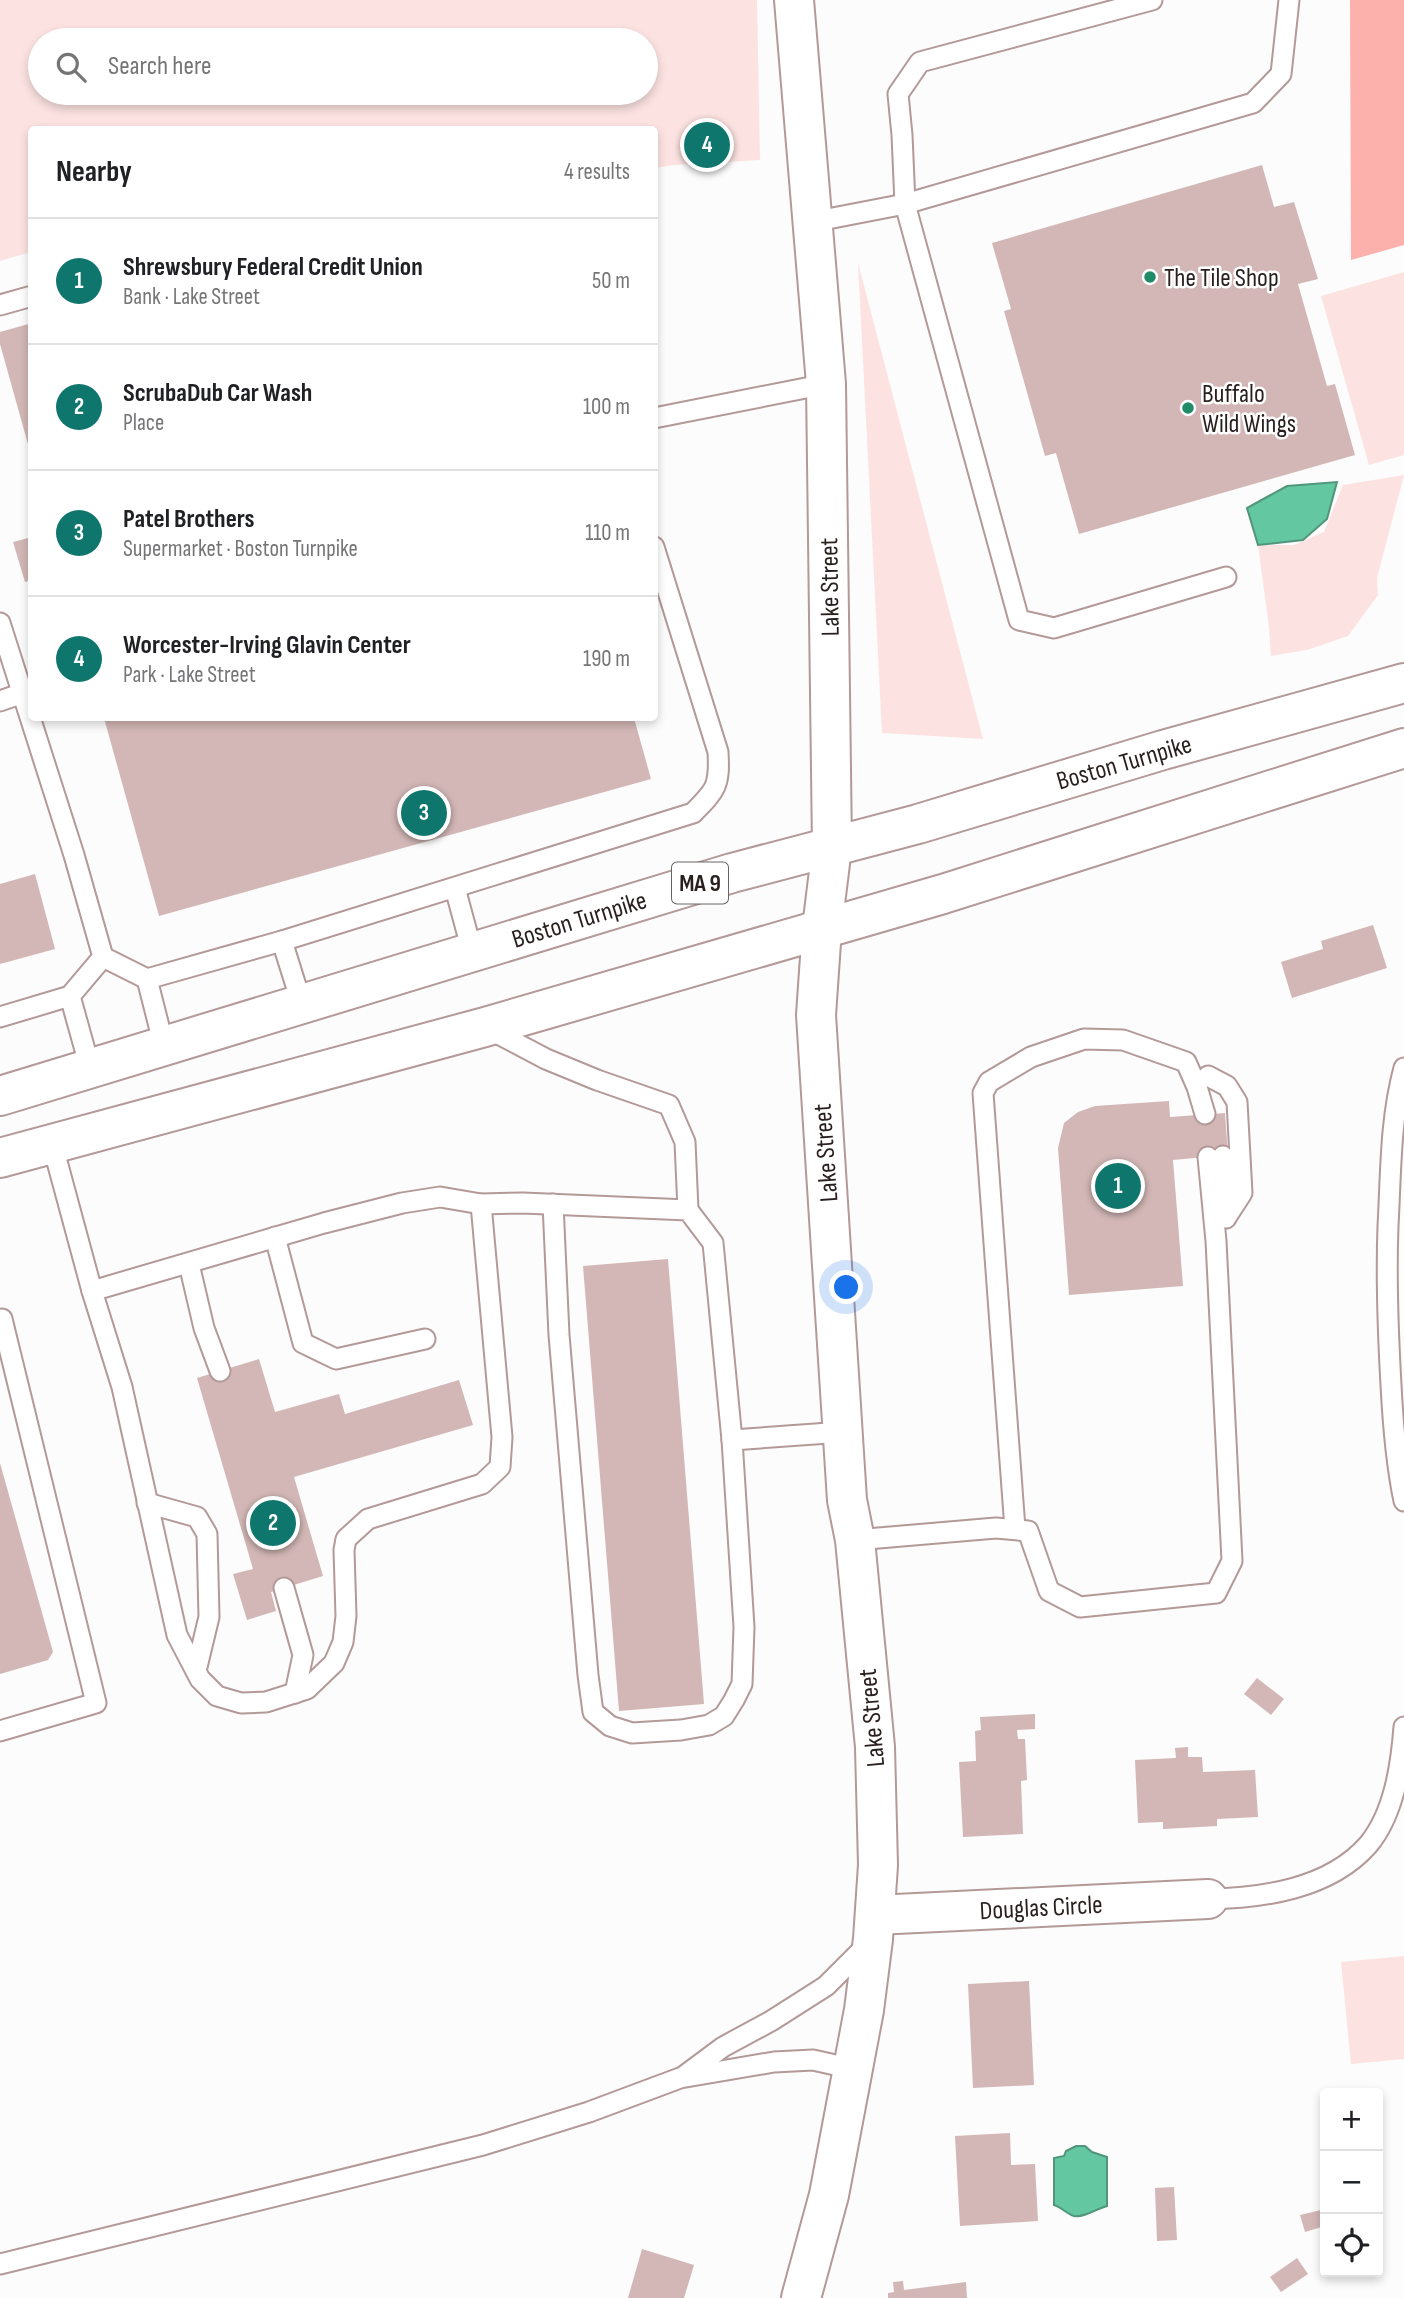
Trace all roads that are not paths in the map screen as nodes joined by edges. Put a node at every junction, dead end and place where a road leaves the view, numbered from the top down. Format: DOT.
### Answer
graph roads {
  1 [pos="794,0"];
  2 [pos="1152,0"];
  3 [pos="1289,0"];
  4 [pos="905,204"];
  5 [pos="812,222"];
  6 [pos="28,297"];
  7 [pos="0,305"];
  8 [pos="826,384"];
  9 [pos="658,417"];
  10 [pos="658,560"];
  11 [pos="1226,577"];
  12 [pos="0,623"];
  13 [pos="1404,683"];
  14 [pos="23,693"];
  15 [pos="0,701"];
  16 [pos="28,710"];
  17 [pos="31,721"];
  18 [pos="1404,748"];
  19 [pos="832,847"];
  20 [pos="455,888"];
  21 [pos="821,929"];
  22 [pos="282,940"];
  23 [pos="472,951"];
  24 [pos="103,957"];
  25 [pos="147,979"];
  26 [pos="70,996"];
  27 [pos="302,1005"];
  28 [pos="0,1017"];
  29 [pos="485,1027"];
  30 [pos="164,1046"];
  31 [pos="1186,1062"];
  32 [pos="90,1068"];
  33 [pos="1404,1068"];
  34 [pos="1208,1076"];
  35 [pos="0,1096"];
  36 [pos="52,1143"];
  37 [pos="0,1158"];
  38 [pos="481,1204"];
  39 [pos="553,1204"];
  40 [pos="688,1210"];
  41 [pos="1227,1216"];
  42 [pos="275,1237"];
  43 [pos="1216,1241"];
  44 [pos="189,1264"];
  45 [pos="92,1292"];
  46 [pos="0,1320"];
  47 [pos="425,1339"];
  48 [pos="220,1371"];
  49 [pos="843,1432"];
  50 [pos="732,1440"];
  51 [pos="1404,1501"];
  52 [pos="147,1503"];
  53 [pos="1015,1529"];
  54 [pos="855,1539"];
  55 [pos="284,1588"];
  56 [pos="196,1671"];
  57 [pos="295,1693"];
  58 [pos="1404,1727"];
  59 [pos="0,1731"];
  60 [pos="1208,1899"];
  61 [pos="874,1927"];
  62 [pos="853,2069"];
  63 [pos="680,2078"];
  64 [pos="0,2264"];
  65 [pos="801,2298"];
  1 -- 5 [label="main road, Lake Street"];
  2 -- 4 [label="lane"];
  3 -- 4 [label="lane"];
  4 -- 5 [label="lane"];
  4 -- 11 [label="lane"];
  5 -- 8 [label="main road, Lake Street"];
  6 -- 7 [label="lane"];
  8 -- 9 [label="lane"];
  8 -- 19 [label="main road, Lake Street"];
  10 -- 20 [label="lane"];
  12 -- 14 [label="lane"];
  13 -- 19 [label="main road, Boston Turnpike / MA 9"];
  14 -- 15 [label="lane"];
  14 -- 16 [label="lane"];
  17 -- 24 [label="lane"];
  18 -- 21 [label="main road"];
  19 -- 21 [label="main road, Lake Street"];
  19 -- 23 [label="main road, Boston Turnpike / MA 9"];
  20 -- 22 [label="lane"];
  20 -- 23 [label="lane"];
  21 -- 29 [label="main road"];
  21 -- 49 [label="main road, Lake Street"];
  22 -- 25 [label="lane"];
  22 -- 27 [label="lane"];
  23 -- 27 [label="main road, Boston Turnpike / MA 9"];
  24 -- 25 [label="lane"];
  24 -- 26 [label="lane"];
  25 -- 30 [label="lane"];
  26 -- 28 [label="lane"];
  26 -- 32 [label="lane"];
  27 -- 30 [label="main road, Boston Turnpike / MA 9"];
  29 -- 36 [label="main road"];
  29 -- 40 [label="lane"];
  30 -- 32 [label="main road, Boston Turnpike / MA 9"];
  31 -- 34 [label="lane"];
  31 -- 34 [label="lane"];
  31 -- 53 [label="lane"];
  32 -- 35 [label="main road, Boston Turnpike / MA 9"];
  33 -- 51 [label="lane"];
  34 -- 41 [label="lane"];
  36 -- 37 [label="main road"];
  36 -- 45 [label="lane"];
  38 -- 39 [label="lane"];
  38 -- 42 [label="lane"];
  38 -- 57 [label="lane"];
  39 -- 40 [label="lane"];
  39 -- 50 [label="lane"];
  40 -- 50 [label="lane"];
  41 -- 43 [label="lane"];
  41 -- 43 [label="lane"];
  42 -- 44 [label="lane"];
  42 -- 47 [label="lane"];
  43 -- 53 [label="lane"];
  44 -- 45 [label="lane"];
  44 -- 48 [label="lane"];
  45 -- 52 [label="lane"];
  46 -- 59 [label="lane"];
  49 -- 50 [label="lane"];
  49 -- 54 [label="main road, Lake Street"];
  52 -- 56 [label="lane"];
  52 -- 56 [label="lane"];
  53 -- 54 [label="lane"];
  54 -- 61 [label="main road, Lake Street"];
  55 -- 57 [label="lane"];
  56 -- 57 [label="lane"];
  58 -- 60 [label="lane"];
  60 -- 61 [label="main road, Douglas Circle"];
  61 -- 62 [label="main road, Lake Street"];
  61 -- 63 [label="lane"];
  62 -- 63 [label="lane"];
  62 -- 65 [label="main road, Lake Street"];
  63 -- 64 [label="lane"];
}
